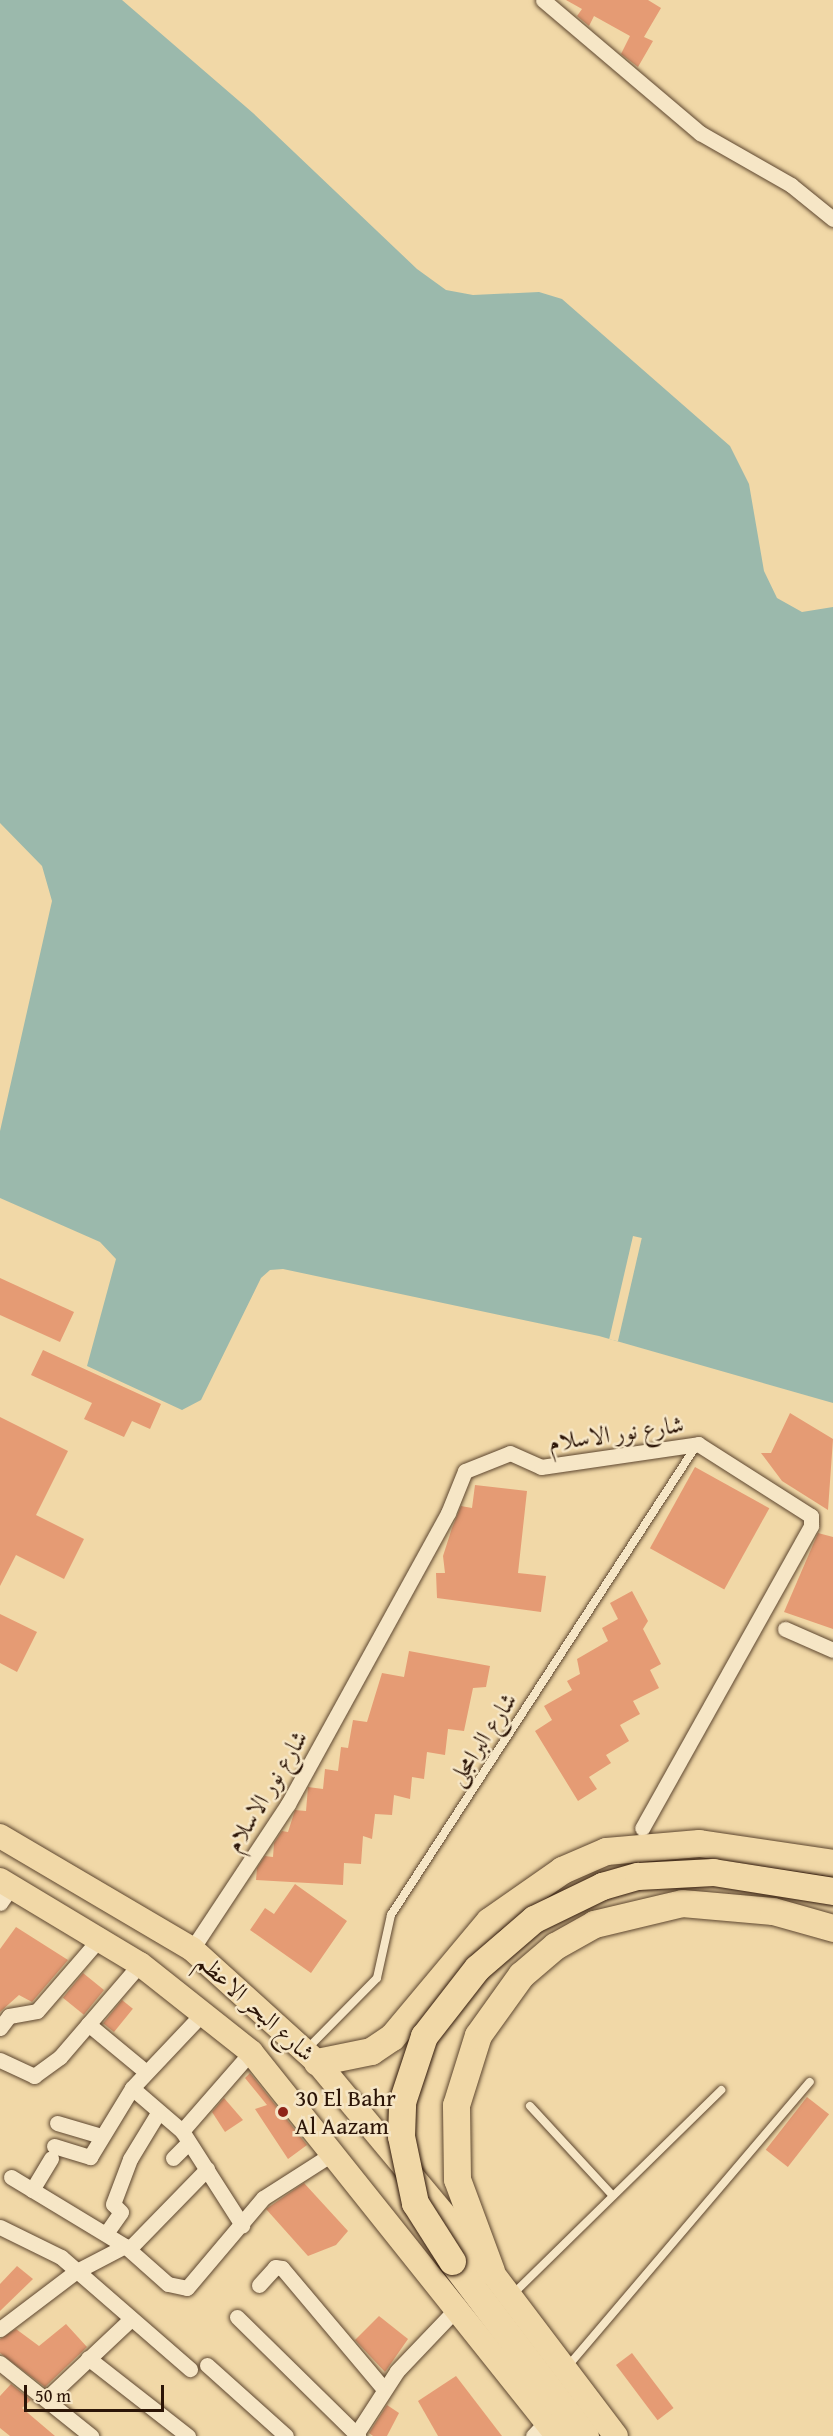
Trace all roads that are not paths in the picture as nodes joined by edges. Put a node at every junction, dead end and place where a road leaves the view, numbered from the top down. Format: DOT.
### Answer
graph roads {
  1 [pos="543,0"];
  2 [pos="833,219"];
  3 [pos="698,1444"];
  4 [pos="785,1629"];
  5 [pos="833,1650"];
  6 [pos="642,1828"];
  7 [pos="0,1836"];
  8 [pos="833,1863"];
  9 [pos="4,1890"];
  10 [pos="833,1891"];
  11 [pos="833,1928"];
  12 [pos="100,1938"];
  13 [pos="192,1949"];
  14 [pos="140,1964"];
  15 [pos="203,2013"];
  16 [pos="88,2024"];
  17 [pos="0,2028"];
  18 [pos="251,2052"];
  19 [pos="311,2056"];
  20 [pos="0,2060"];
  21 [pos="146,2072"];
  22 [pos="810,2082"];
  23 [pos="132,2088"];
  24 [pos="721,2090"];
  25 [pos="530,2106"];
  26 [pos="158,2113"];
  27 [pos="57,2123"];
  28 [pos="101,2136"];
  29 [pos="185,2138"];
  30 [pos="335,2152"];
  31 [pos="173,2158"];
  32 [pos="207,2169"];
  33 [pos="11,2177"];
  34 [pos="32,2190"];
  35 [pos="613,2196"];
  36 [pos="242,2225"];
  37 [pos="0,2227"];
  38 [pos="107,2232"];
  39 [pos="127,2248"];
  40 [pos="491,2271"];
  41 [pos="75,2272"];
  42 [pos="259,2285"];
  43 [pos="510,2296"];
  44 [pos="459,2306"];
  45 [pos="237,2317"];
  46 [pos="131,2319"];
  47 [pos="0,2329"];
  48 [pos="88,2358"];
  49 [pos="0,2363"];
  50 [pos="207,2365"];
  51 [pos="565,2369"];
  52 [pos="190,2370"];
  53 [pos="384,2389"];
  54 [pos="46,2398"];
  55 [pos="546,2431"];
  56 [pos="91,2436"];
  57 [pos="188,2436"];
  58 [pos="286,2436"];
  59 [pos="356,2436"];
  60 [pos="585,2436"];
  61 [pos="616,2436"];
  1 -- 2 [label="street"];
  3 -- 6 [label="street, شارع نور الاسلام"];
  3 -- 13 [label="street, شارع نور الاسلام"];
  3 -- 19 [label="lane, شارع البرامجلى"];
  4 -- 5 [label="street"];
  7 -- 13 [label="main road, شارع البحر الاعظم"];
  8 -- 19 [label="highway"];
  9 -- 12 [label="main road, شارع البحر الاعظم"];
  10 -- 60 [label="highway, bridge"];
  11 -- 40 [label="highway"];
  12 -- 14 [label="main road, شارع البحر الاعظم"];
  12 -- 17 [label="street"];
  13 -- 19 [label="main road, شارع البحر الاعظم"];
  14 -- 15 [label="main road, شارع البحر الاعظم"];
  14 -- 16 [label="street"];
  15 -- 18 [label="main road, شارع البحر الاعظم"];
  15 -- 21 [label="street"];
  16 -- 20 [label="street"];
  16 -- 21 [label="street"];
  18 -- 29 [label="street"];
  18 -- 30 [label="main road, شارع البحر الاعظم"];
  19 -- 40 [label="main road, شارع البحر الاعظم"];
  21 -- 23 [label="street"];
  22 -- 51 [label="lane"];
  23 -- 26 [label="street"];
  23 -- 28 [label="street"];
  24 -- 35 [label="lane"];
  25 -- 35 [label="lane"];
  26 -- 29 [label="street"];
  26 -- 38 [label="street"];
  27 -- 28 [label="street"];
  28 -- 34 [label="street"];
  29 -- 31 [label="street"];
  29 -- 32 [label="street"];
  30 -- 36 [label="street"];
  30 -- 44 [label="main road, شارع البحر الاعظم"];
  32 -- 36 [label="street"];
  32 -- 39 [label="street"];
  33 -- 34 [label="street"];
  34 -- 38 [label="street"];
  35 -- 43 [label="lane"];
  36 -- 39 [label="street"];
  37 -- 41 [label="street"];
  38 -- 39 [label="street"];
  39 -- 41 [label="street"];
  40 -- 43 [label="main road, شارع البحر الاعظم"];
  41 -- 46 [label="street"];
  41 -- 47 [label="street"];
  42 -- 53 [label="street"];
  43 -- 51 [label="main road, شارع البحر الاعظم"];
  44 -- 53 [label="street"];
  44 -- 55 [label="main road, شارع البحر الاعظم"];
  45 -- 59 [label="street"];
  46 -- 48 [label="street"];
  46 -- 52 [label="street"];
  48 -- 54 [label="street"];
  48 -- 57 [label="street"];
  49 -- 54 [label="street"];
  50 -- 58 [label="street"];
  51 -- 61 [label="main road, شارع البحر الاعظم"];
  53 -- 59 [label="street"];
  54 -- 56 [label="street"];
}
